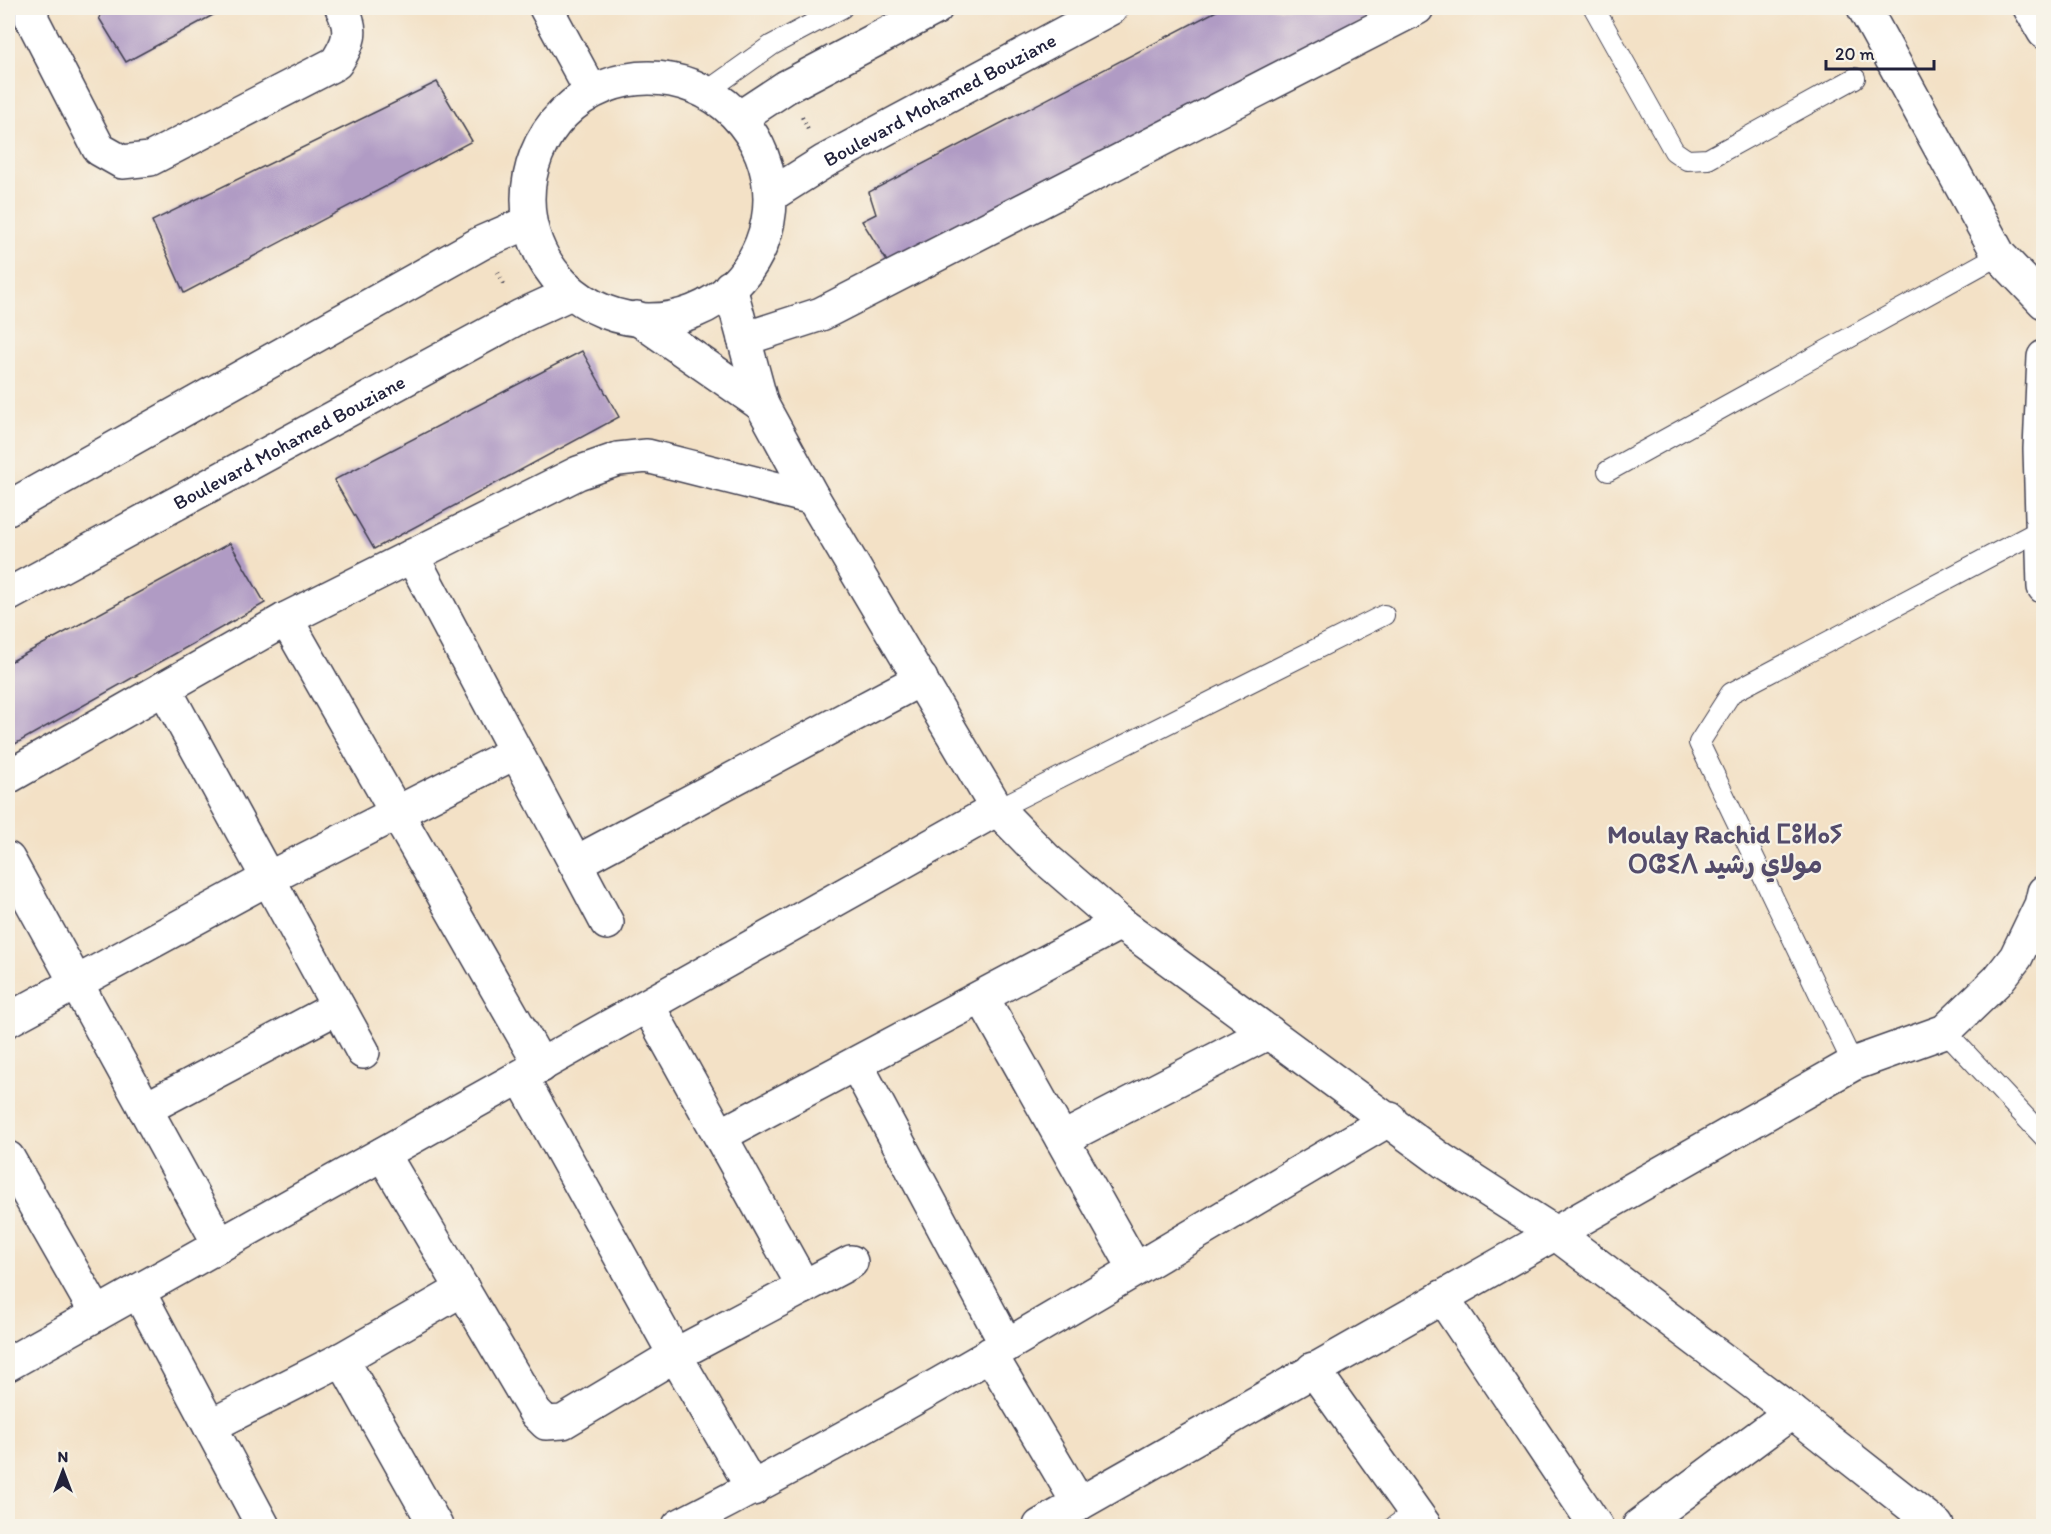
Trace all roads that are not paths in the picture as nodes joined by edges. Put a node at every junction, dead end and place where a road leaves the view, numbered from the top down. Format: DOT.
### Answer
graph roads {
  1 [pos="32,8"];
  2 [pos="342,8"];
  3 [pos="546,8"];
  4 [pos="842,8"];
  5 [pos="936,8"];
  6 [pos="1111,8"];
  7 [pos="1417,8"];
  8 [pos="1594,8"];
  9 [pos="1864,8"];
  10 [pos="2030,8"];
  11 [pos="2043,32"];
  12 [pos="1855,78"];
  13 [pos="591,91"];
  14 [pos="706,92"];
  15 [pos="740,118"];
  16 [pos="771,195"];
  17 [pos="529,222"];
  18 [pos="1999,255"];
  19 [pos="730,287"];
  20 [pos="571,293"];
  21 [pos="2043,302"];
  22 [pos="637,318"];
  23 [pos="744,339"];
  24 [pos="2043,357"];
  25 [pos="762,405"];
  26 [pos="1608,471"];
  27 [pos="813,498"];
  28 [pos="8,508"];
  29 [pos="2043,530"];
  30 [pos="412,556"];
  31 [pos="2043,587"];
  32 [pos="8,595"];
  33 [pos="1384,615"];
  34 [pos="286,619"];
  35 [pos="921,679"];
  36 [pos="164,688"];
  37 [pos="516,752"];
  38 [pos="8,777"];
  39 [pos="997,809"];
  40 [pos="397,815"];
  41 [pos="8,859"];
  42 [pos="575,863"];
  43 [pos="267,879"];
  44 [pos="2043,892"];
  45 [pos="607,923"];
  46 [pos="1120,923"];
  47 [pos="2030,956"];
  48 [pos="76,983"];
  49 [pos="982,997"];
  50 [pos="648,1006"];
  51 [pos="338,1007"];
  52 [pos="8,1020"];
  53 [pos="1945,1031"];
  54 [pos="1269,1032"];
  55 [pos="363,1052"];
  56 [pos="856,1064"];
  57 [pos="1853,1064"];
  58 [pos="531,1071"];
  59 [pos="145,1109"];
  60 [pos="1390,1119"];
  61 [pos="721,1136"];
  62 [pos="2043,1137"];
  63 [pos="1062,1139"];
  64 [pos="383,1154"];
  65 [pos="10,1169"];
  66 [pos="1555,1233"];
  67 [pos="220,1245"];
  68 [pos="851,1262"];
  69 [pos="1135,1269"];
  70 [pos="804,1287"];
  71 [pos="463,1289"];
  72 [pos="138,1291"];
  73 [pos="1442,1297"];
  74 [pos="97,1314"];
  75 [pos="998,1349"];
  76 [pos="675,1355"];
  77 [pos="342,1359"];
  78 [pos="8,1364"];
  79 [pos="1313,1369"];
  80 [pos="1792,1412"];
  81 [pos="210,1426"];
  82 [pos="753,1488"];
  83 [pos="1079,1504"];
  84 [pos="1411,1522"];
  85 [pos="1926,1524"];
  86 [pos="263,1527"];
  87 [pos="436,1527"];
  88 [pos="679,1527"];
  89 [pos="1040,1527"];
  90 [pos="1596,1527"];
  91 [pos="1639,1527"];
  1 -- 2 [label="street"];
  3 -- 13 [label="street"];
  4 -- 14 [label="lane"];
  5 -- 15 [label="street"];
  6 -- 16 [label="street, Boulevard Mohamed Bouziane"];
  7 -- 23 [label="street"];
  8 -- 12 [label="lane"];
  9 -- 18 [label="street"];
  10 -- 11 [label="street"];
  13 -- 14 [label="street"];
  13 -- 17 [label="street"];
  14 -- 15 [label="street"];
  15 -- 16 [label="street"];
  16 -- 19 [label="street"];
  17 -- 20 [label="street"];
  17 -- 28 [label="street"];
  18 -- 21 [label="street"];
  18 -- 26 [label="lane"];
  19 -- 22 [label="street"];
  19 -- 23 [label="street"];
  20 -- 22 [label="street"];
  20 -- 32 [label="street, Boulevard Mohamed Bouziane"];
  22 -- 25 [label="street"];
  23 -- 25 [label="street"];
  24 -- 29 [label="street"];
  25 -- 27 [label="street"];
  27 -- 30 [label="street"];
  27 -- 35 [label="street"];
  29 -- 31 [label="street"];
  29 -- 57 [label="lane"];
  30 -- 34 [label="street"];
  30 -- 37 [label="street"];
  33 -- 39 [label="lane"];
  34 -- 36 [label="street"];
  34 -- 40 [label="street"];
  35 -- 39 [label="street"];
  35 -- 42 [label="street"];
  36 -- 38 [label="street"];
  36 -- 43 [label="street"];
  37 -- 40 [label="street"];
  37 -- 42 [label="street"];
  39 -- 46 [label="street"];
  39 -- 50 [label="street"];
  40 -- 43 [label="street"];
  40 -- 58 [label="street"];
  41 -- 48 [label="street"];
  42 -- 45 [label="street"];
  43 -- 48 [label="street"];
  43 -- 51 [label="street"];
  44 -- 47 [label="street"];
  46 -- 49 [label="street"];
  46 -- 54 [label="street"];
  47 -- 53 [label="street"];
  48 -- 52 [label="street"];
  48 -- 59 [label="street"];
  49 -- 56 [label="street"];
  49 -- 63 [label="street"];
  50 -- 58 [label="street"];
  50 -- 61 [label="street"];
  51 -- 55 [label="street"];
  51 -- 59 [label="street"];
  53 -- 57 [label="street"];
  53 -- 62 [label="lane"];
  54 -- 60 [label="street"];
  54 -- 63 [label="street"];
  56 -- 61 [label="street"];
  56 -- 75 [label="street"];
  57 -- 66 [label="street"];
  58 -- 64 [label="street"];
  58 -- 76 [label="street"];
  59 -- 67 [label="street"];
  60 -- 66 [label="street"];
  60 -- 69 [label="street"];
  61 -- 70 [label="street"];
  63 -- 69 [label="street"];
  64 -- 67 [label="street"];
  64 -- 71 [label="street"];
  65 -- 74 [label="street"];
  66 -- 73 [label="street"];
  66 -- 80 [label="street"];
  67 -- 72 [label="street"];
  68 -- 70 [label="street"];
  69 -- 75 [label="street"];
  70 -- 76 [label="street"];
  71 -- 76 [label="street"];
  71 -- 77 [label="street"];
  72 -- 74 [label="street"];
  72 -- 81 [label="street"];
  73 -- 79 [label="street"];
  73 -- 90 [label="street"];
  74 -- 78 [label="street"];
  75 -- 82 [label="street"];
  75 -- 83 [label="street"];
  76 -- 82 [label="street"];
  77 -- 81 [label="street"];
  77 -- 87 [label="street"];
  79 -- 83 [label="street"];
  79 -- 84 [label="street"];
  80 -- 85 [label="street"];
  80 -- 91 [label="street"];
  81 -- 86 [label="street"];
  82 -- 88 [label="street"];
  83 -- 89 [label="street"];
}
